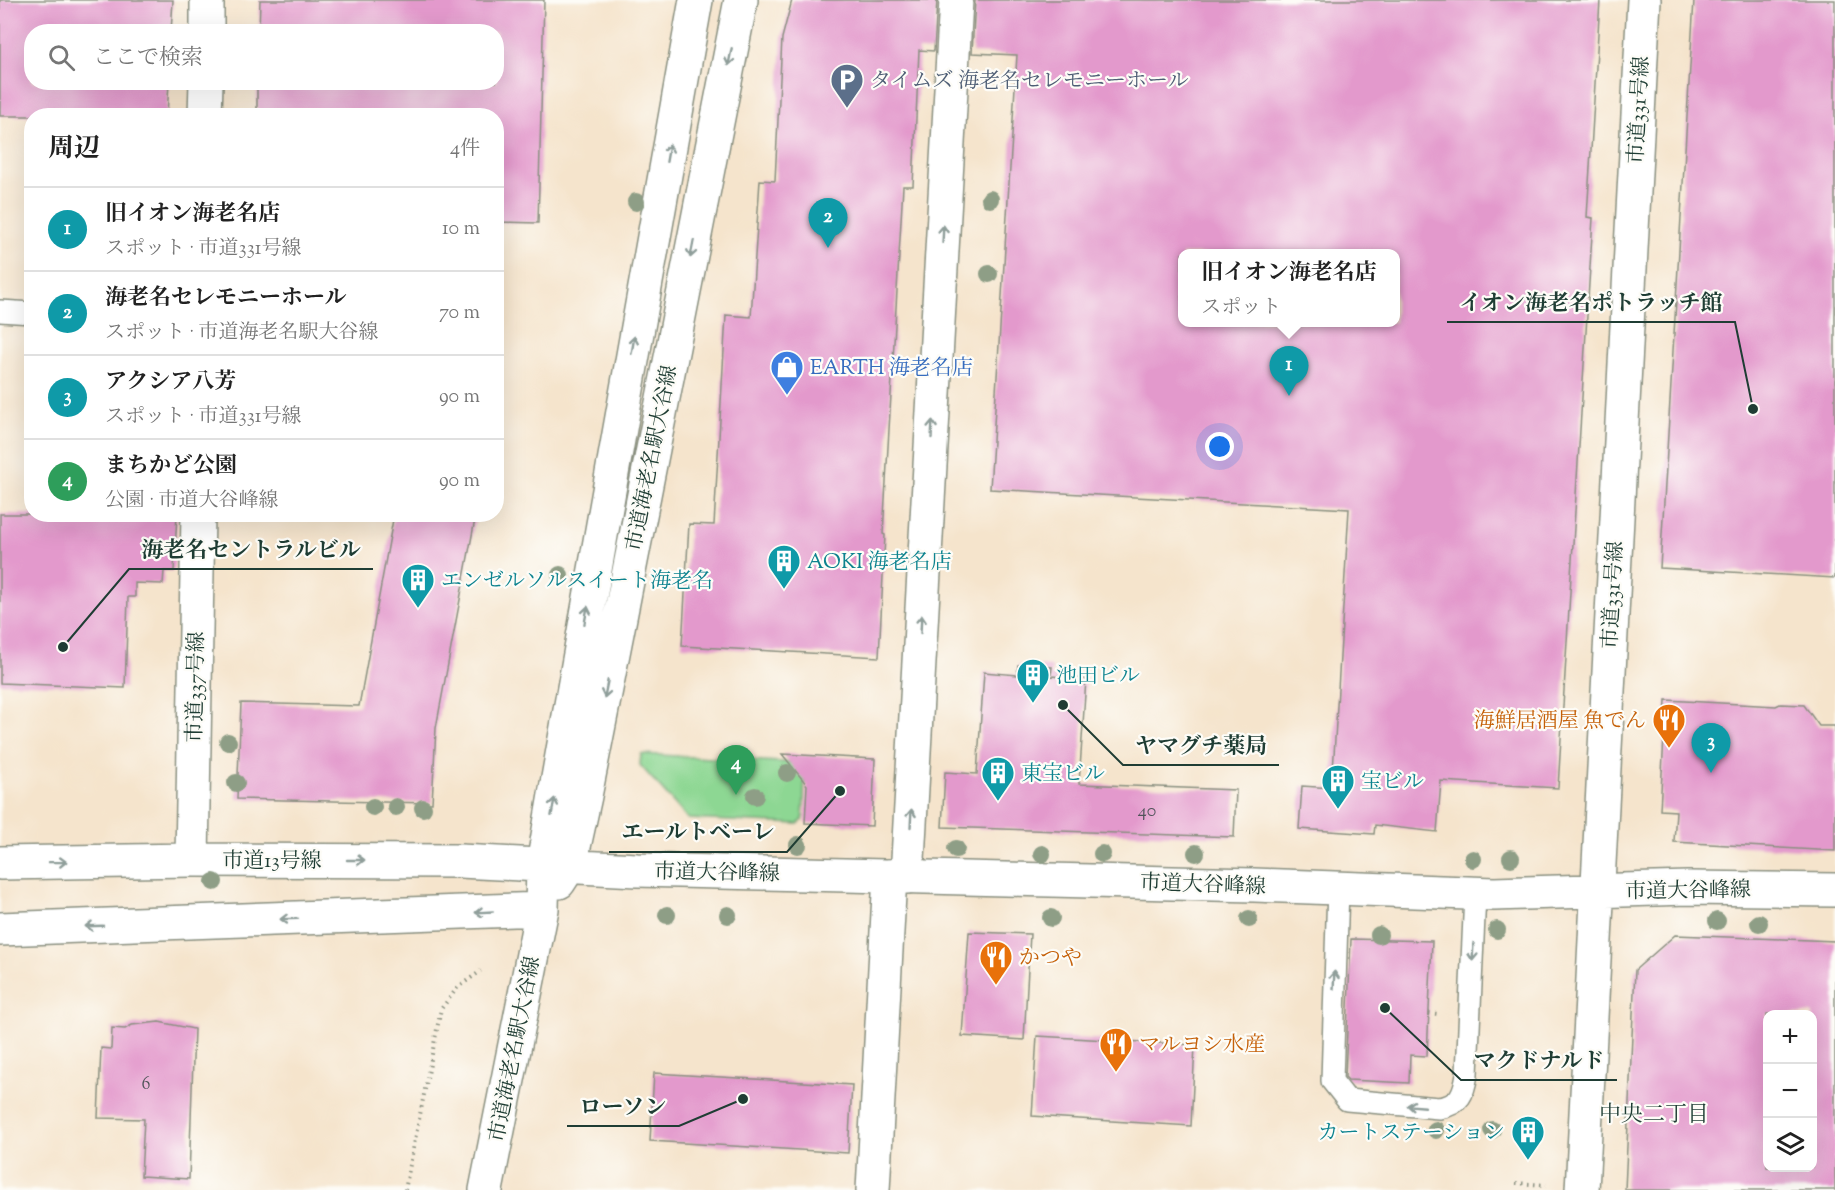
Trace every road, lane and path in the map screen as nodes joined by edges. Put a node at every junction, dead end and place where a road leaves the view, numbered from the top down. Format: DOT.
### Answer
graph roads {
  1 [pos="207,0"];
  2 [pos="696,0"];
  3 [pos="741,0"];
  4 [pos="956,0"];
  5 [pos="1644,0"];
  6 [pos="207,24"];
  7 [pos="206,90"];
  8 [pos="205,108"];
  9 [pos="0,311"];
  10 [pos="24,312"];
  11 [pos="198,522"];
  12 [pos="192,860"];
  13 [pos="0,863"];
  14 [pos="557,865"];
  15 [pos="898,876"];
  16 [pos="1338,888"];
  17 [pos="1835,890"];
  18 [pos="1597,891"];
  19 [pos="1475,894"];
  20 [pos="542,909"];
  21 [pos="0,929"];
  22 [pos="481,971"];
  23 [pos="1516,1183"];
  24 [pos="1569,1188"];
  25 [pos="405,1190"];
  26 [pos="486,1190"];
  27 [pos="873,1190"];
  1 -- 6 [label="street"];
  14 -- 2 [label="street, 市道海老名駅大谷線, one-way"];
  3 -- 14 [label="street, 市道海老名駅大谷線, one-way"];
  15 -- 4 [label="street, one-way"];
  5 -- 18 [label="street, 市道331号線"];
  7 -- 8 [label="street"];
  9 -- 10 [label="lane"];
  11 -- 12 [label="street, 市道337号線"];
  13 -- 12 [label="street, 市道13号線, one-way"];
  12 -- 14 [label="street, 市道13号線, one-way"];
  14 -- 15 [label="street, 市道大谷峰線"];
  14 -- 20 [label="street, 市道海老名駅大谷線"];
  15 -- 16 [label="street, 市道大谷峰線"];
  15 -- 27 [label="street"];
  16 -- 19 [label="street, 市道大谷峰線"];
  19 -- 16 [label="lane, one-way"];
  17 -- 18 [label="street, 市道大谷峰線"];
  18 -- 19 [label="street, 市道大谷峰線"];
  18 -- 24 [label="street, 市道331号線"];
  20 -- 21 [label="street, one-way"];
  20 -- 26 [label="street, 市道海老名駅大谷線"];
  22 -- 25 [label="path"];
  23 -- 24 [label="path"];
}
